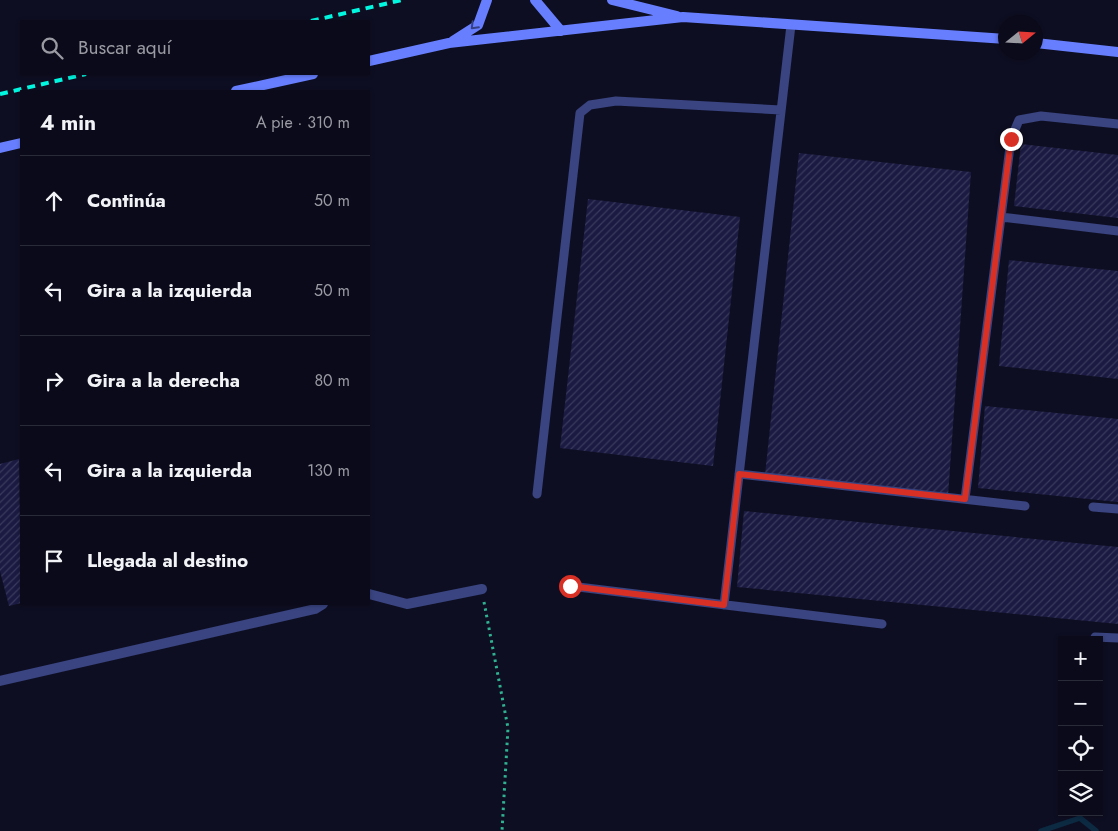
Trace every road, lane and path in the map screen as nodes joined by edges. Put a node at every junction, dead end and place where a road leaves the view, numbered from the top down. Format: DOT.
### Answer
graph roads {
  1 [pos="487,0"];
  2 [pos="535,0"];
  3 [pos="612,0"];
  4 [pos="683,17"];
  5 [pos="791,25"];
  6 [pos="561,31"];
  7 [pos="998,38"];
  8 [pos="449,43"];
  9 [pos="1043,44"];
  10 [pos="1118,52"];
  11 [pos="370,61"];
  12 [pos="309,75"];
  13 [pos="259,89"];
  14 [pos="781,110"];
  15 [pos="1118,124"];
  16 [pos="20,143"];
  17 [pos="0,148"];
  18 [pos="1001,217"];
  19 [pos="1118,231"];
  20 [pos="739,474"];
  21 [pos="537,494"];
  22 [pos="965,499"];
  23 [pos="1025,506"];
  24 [pos="1093,507"];
  25 [pos="1118,509"];
  26 [pos="570,586"];
  27 [pos="482,589"];
  28 [pos="370,594"];
  29 [pos="321,605"];
  30 [pos="724,605"];
  31 [pos="882,624"];
  32 [pos="1103,637"];
  33 [pos="1118,638"];
  34 [pos="0,681"];
  35 [pos="502,831"];
  1 -- 8 [label="main road, one-way"];
  2 -- 6 [label="main road"];
  3 -- 4 [label="main road"];
  4 -- 5 [label="main road"];
  4 -- 6 [label="main road"];
  5 -- 7 [label="main road"];
  5 -- 14 [label="lane"];
  6 -- 8 [label="main road"];
  8 -- 11 [label="main road"];
  9 -- 10 [label="main road"];
  12 -- 13 [label="main road"];
  14 -- 20 [label="lane"];
  14 -- 21 [label="lane"];
  15 -- 18 [label="lane"];
  16 -- 17 [label="main road"];
  18 -- 19 [label="lane"];
  18 -- 22 [label="lane"];
  20 -- 22 [label="lane"];
  20 -- 30 [label="lane"];
  22 -- 23 [label="lane"];
  24 -- 25 [label="lane"];
  26 -- 30 [label="lane"];
  27 -- 28 [label="street"];
  27 -- 35 [label="path"];
  29 -- 34 [label="street"];
  30 -- 31 [label="lane"];
  32 -- 33 [label="lane"];
}
